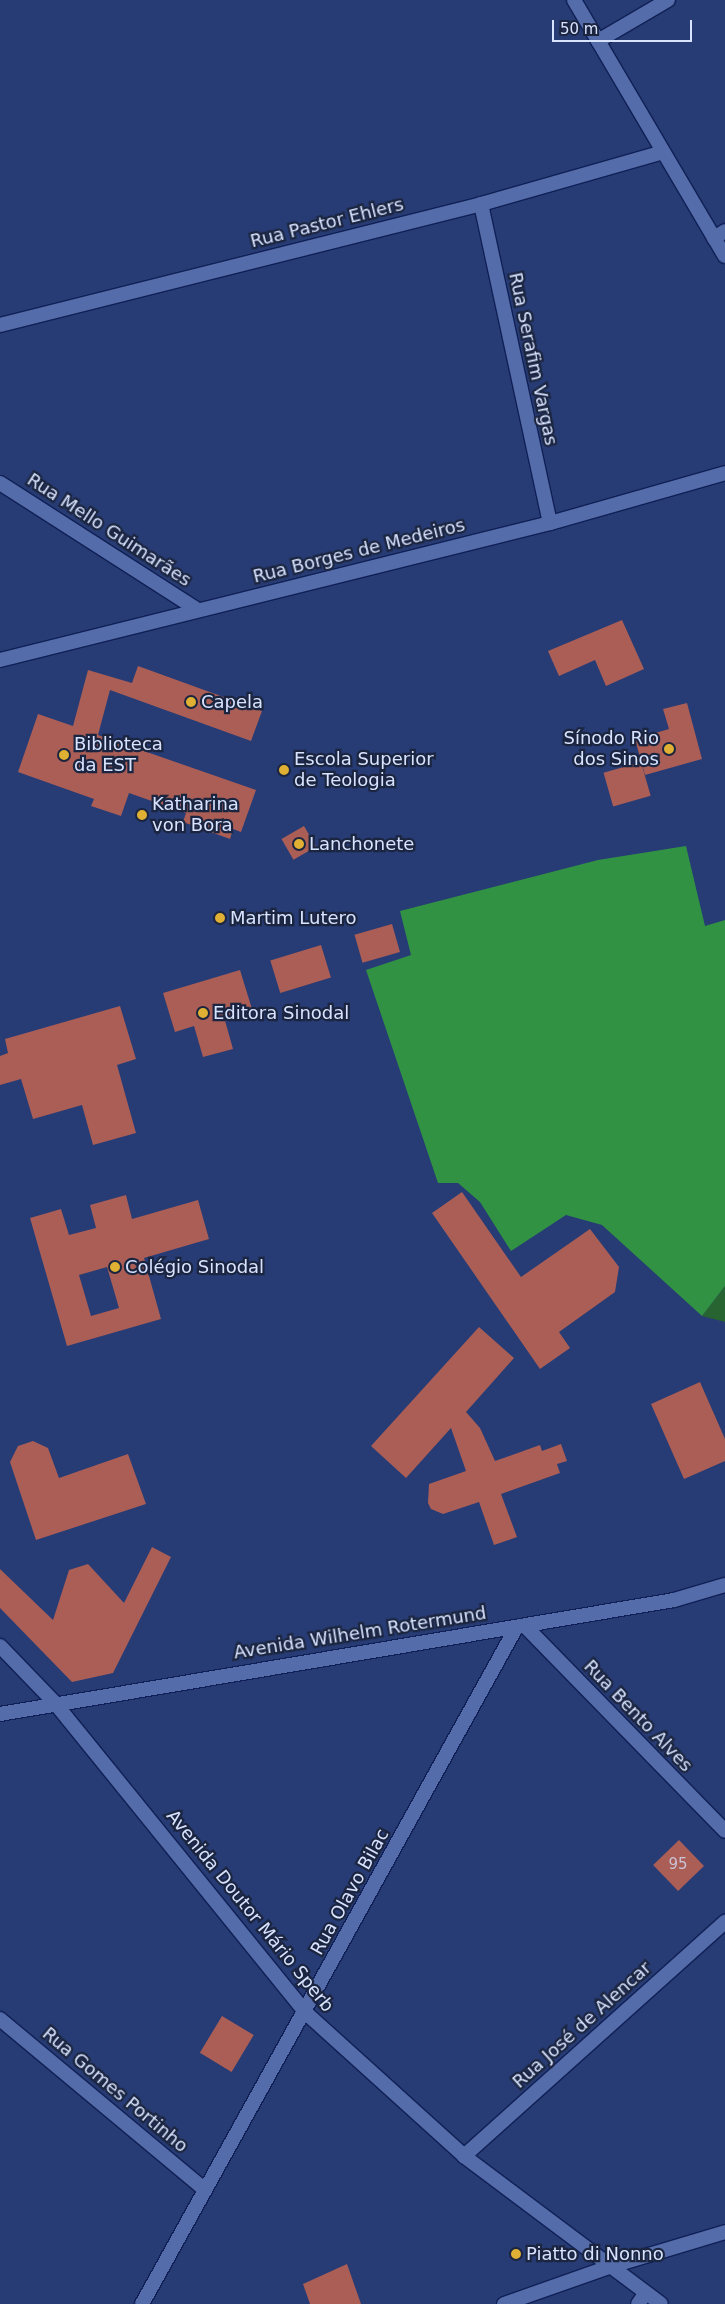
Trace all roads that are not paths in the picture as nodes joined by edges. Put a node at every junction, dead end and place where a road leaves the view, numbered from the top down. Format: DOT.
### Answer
graph roads {
  1 [pos="574,0"];
  2 [pos="668,0"];
  3 [pos="598,41"];
  4 [pos="662,152"];
  5 [pos="481,204"];
  6 [pos="720,234"];
  7 [pos="725,256"];
  8 [pos="0,326"];
  9 [pos="725,473"];
  10 [pos="0,483"];
  11 [pos="550,522"];
  12 [pos="198,610"];
  13 [pos="0,660"];
  14 [pos="725,1585"];
  15 [pos="520,1627"];
  16 [pos="0,1646"];
  17 [pos="55,1703"];
  18 [pos="0,1714"];
  19 [pos="725,1831"];
  20 [pos="725,1922"];
  21 [pos="306,2013"];
  22 [pos="0,2019"];
  23 [pos="464,2156"];
  24 [pos="205,2190"];
  25 [pos="725,2232"];
  26 [pos="612,2266"];
  27 [pos="642,2299"];
  28 [pos="142,2304"];
  29 [pos="504,2304"];
  30 [pos="661,2304"];
  1 -- 3 [label="street"];
  2 -- 3 [label="street"];
  3 -- 4 [label="street"];
  4 -- 5 [label="street, Rua Pastor Ehlers"];
  4 -- 6 [label="street"];
  5 -- 8 [label="street, Rua Pastor Ehlers"];
  5 -- 11 [label="street, Rua Serafim Vargas"];
  6 -- 7 [label="street"];
  9 -- 11 [label="street, Rua Borges de Medeiros"];
  10 -- 12 [label="street, Rua Mello Guimarães"];
  11 -- 12 [label="street, Rua Borges de Medeiros"];
  12 -- 13 [label="street, Rua Borges de Medeiros"];
  14 -- 15 [label="street, Avenida Wilhelm Rotermund"];
  15 -- 17 [label="street, Avenida Wilhelm Rotermund"];
  15 -- 19 [label="street, Rua Bento Alves"];
  15 -- 21 [label="street, Rua Olavo Bilac"];
  16 -- 17 [label="street, Avenida Doutor Mário Sperb"];
  17 -- 18 [label="street, Avenida Wilhelm Rotermund"];
  17 -- 21 [label="street, Avenida Doutor Mário Sperb"];
  20 -- 23 [label="street, Rua José de Alencar"];
  21 -- 23 [label="street, Avenida Doutor Mário Sperb"];
  21 -- 24 [label="street, Rua Olavo Bilac"];
  22 -- 24 [label="street, Rua Gomes Portinho"];
  23 -- 26 [label="street, Avenida Doutor Mário Sperb"];
  24 -- 28 [label="street, Rua Olavo Bilac"];
  25 -- 26 [label="street"];
  26 -- 27 [label="street, Avenida Doutor Mário Sperb"];
  26 -- 29 [label="street"];
  27 -- 30 [label="street, Avenida Doutor Mário Sperb"];
}
